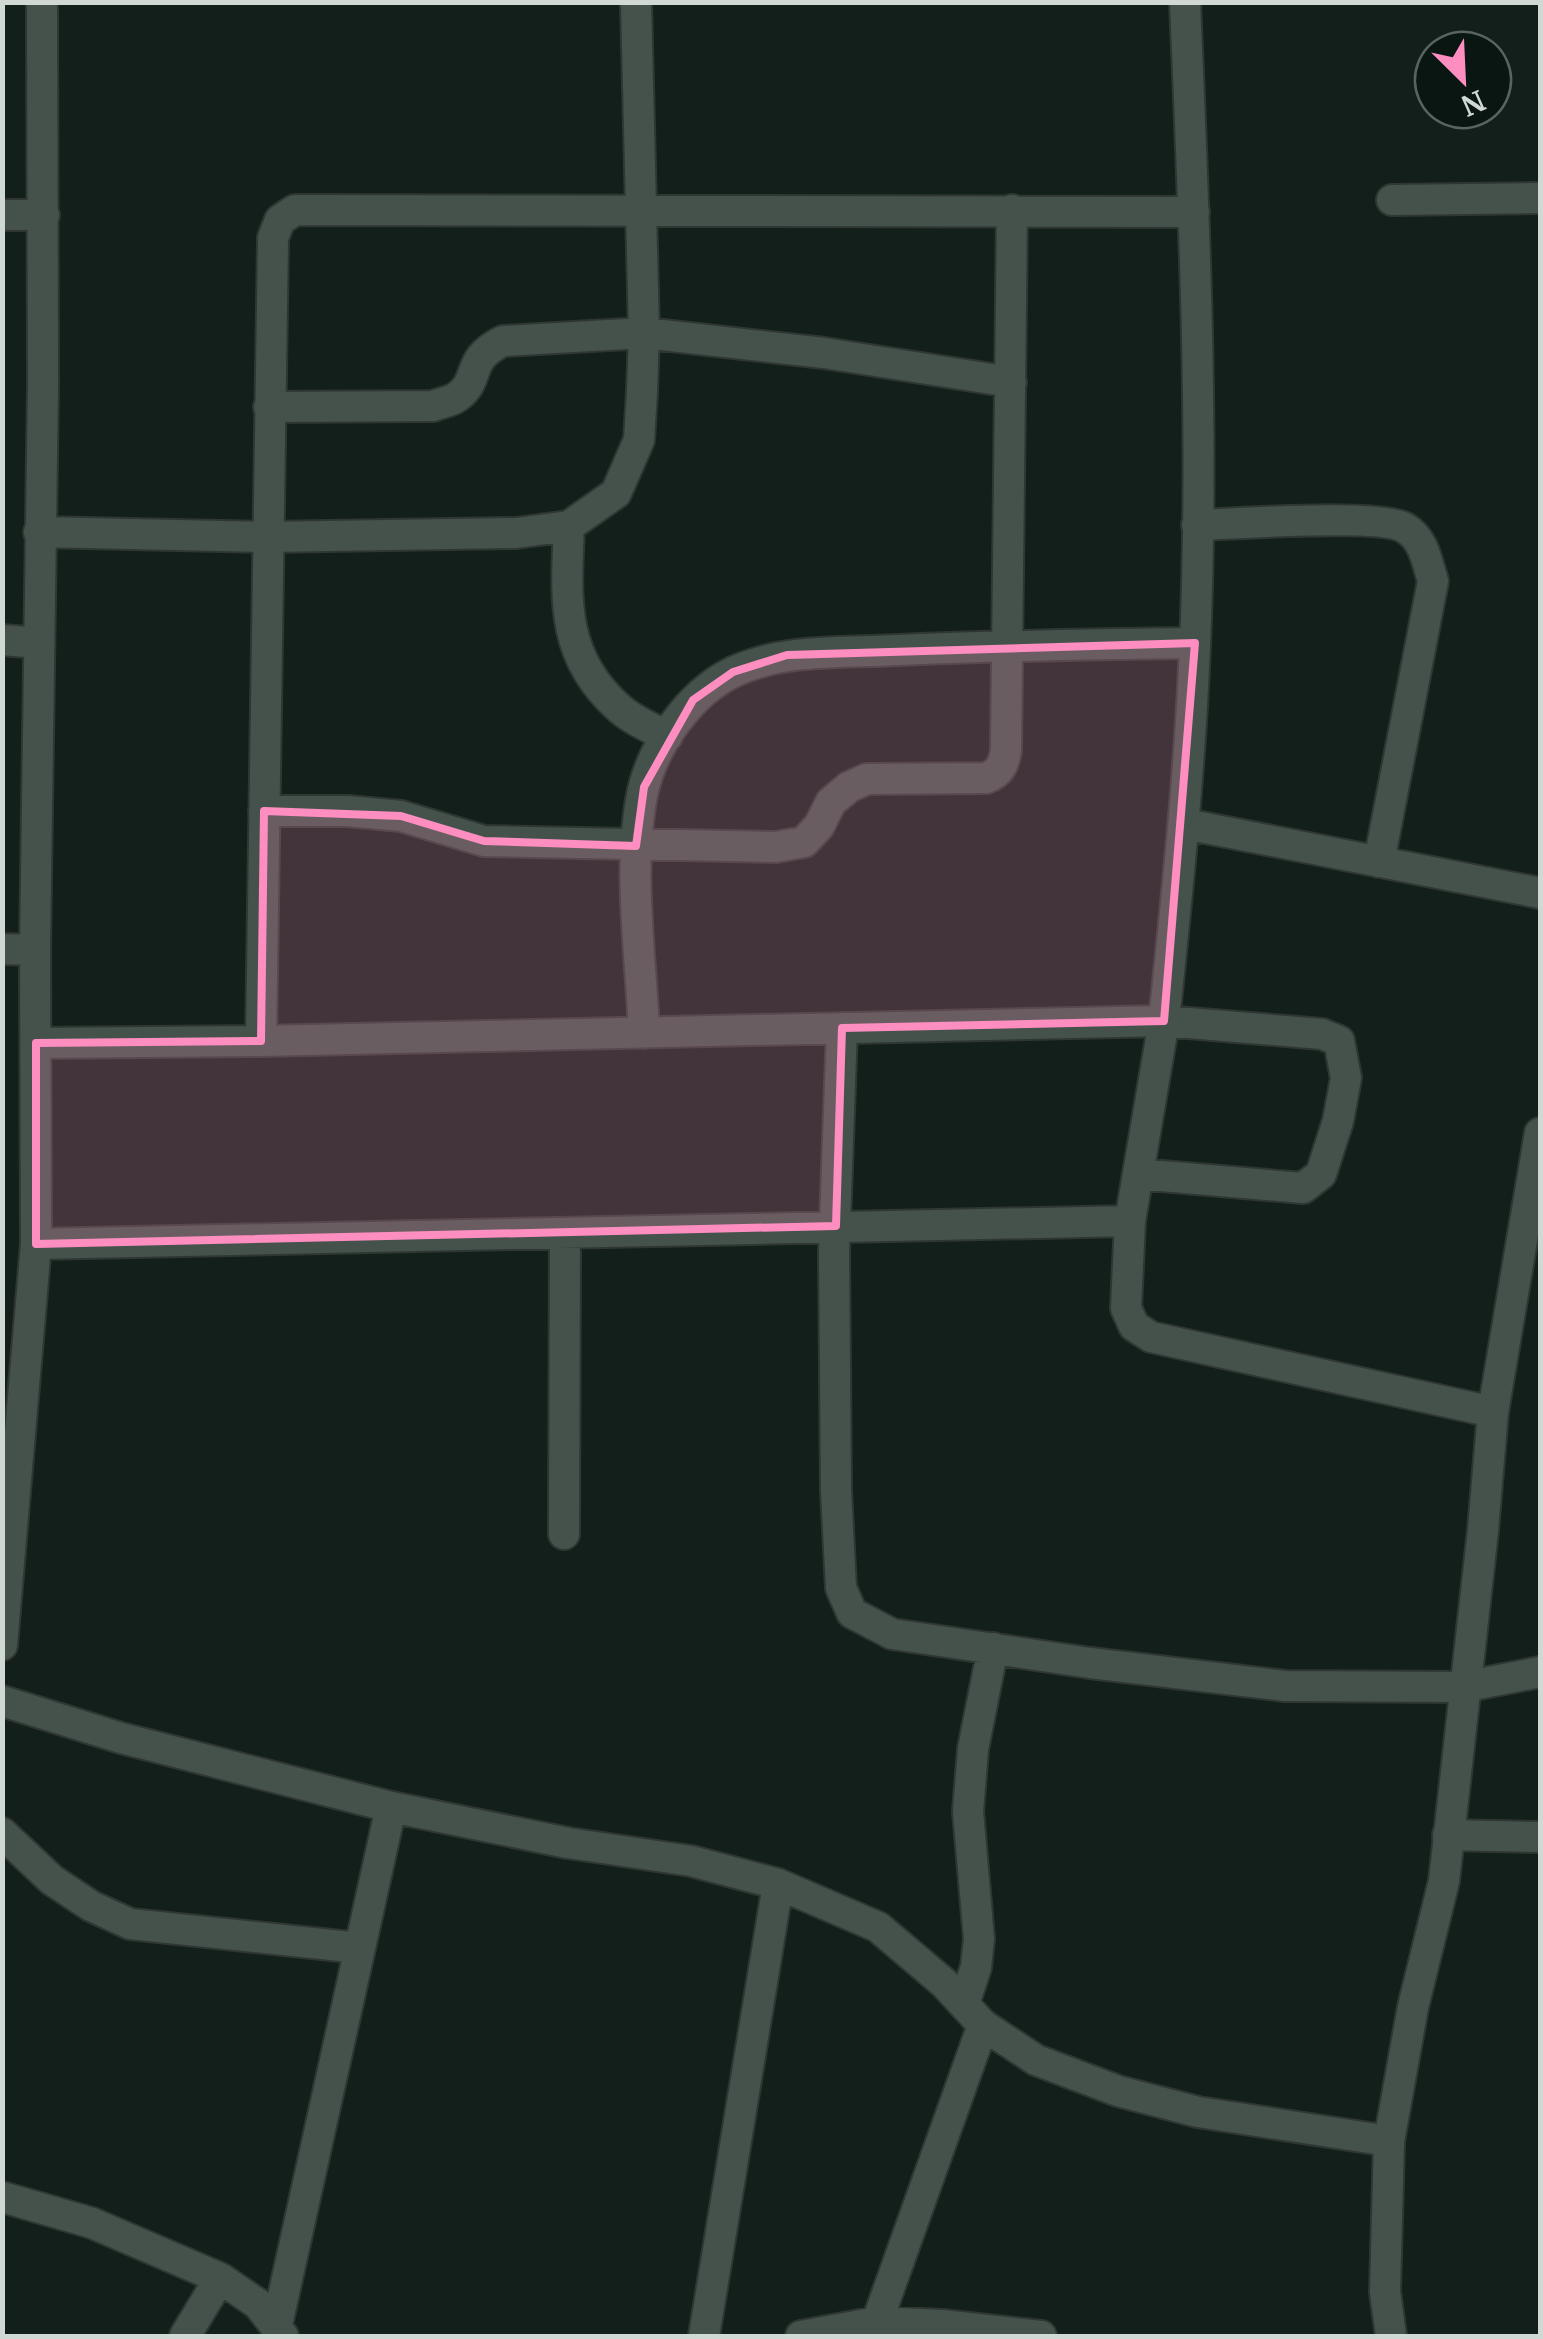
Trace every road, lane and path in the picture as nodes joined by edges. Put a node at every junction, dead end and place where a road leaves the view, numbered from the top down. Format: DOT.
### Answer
graph roads {
  1 [pos="42,2"];
  2 [pos="636,2"];
  3 [pos="1186,2"];
  4 [pos="1540,198"];
  5 [pos="1392,200"];
  6 [pos="1012,210"];
  7 [pos="639,212"];
  8 [pos="1194,212"];
  9 [pos="44,214"];
  10 [pos="2,215"];
  11 [pos="644,333"];
  12 [pos="1011,382"];
  13 [pos="269,407"];
  14 [pos="1197,524"];
  15 [pos="569,526"];
  16 [pos="38,532"];
  17 [pos="267,537"];
  18 [pos="2,640"];
  19 [pos="40,642"];
  20 [pos="1196,643"];
  21 [pos="1010,645"];
  22 [pos="667,736"];
  23 [pos="264,812"];
  24 [pos="1185,824"];
  25 [pos="636,846"];
  26 [pos="1379,862"];
  27 [pos="1540,893"];
  28 [pos="2,949"];
  29 [pos="35,950"];
  30 [pos="1164,1021"];
  31 [pos="842,1028"];
  32 [pos="644,1033"];
  33 [pos="261,1041"];
  34 [pos="36,1043"];
  35 [pos="1540,1133"];
  36 [pos="1138,1174"];
  37 [pos="1130,1221"];
  38 [pos="836,1226"];
  39 [pos="565,1235"];
  40 [pos="36,1244"];
  41 [pos="14,1354"];
  42 [pos="1493,1412"];
  43 [pos="564,1534"];
  44 [pos="2,1645"];
  45 [pos="992,1648"];
  46 [pos="1540,1672"];
  47 [pos="1463,1687"];
  48 [pos="2,1702"];
  49 [pos="391,1807"];
  50 [pos="2,1832"];
  51 [pos="1448,1836"];
  52 [pos="1540,1837"];
  53 [pos="778,1884"];
  54 [pos="360,1948"];
  55 [pos="973,2015"];
  56 [pos="1389,2141"];
  57 [pos="2,2198"];
  58 [pos="220,2278"];
  59 [pos="877,2322"];
  60 [pos="279,2333"];
  61 [pos="185,2336"];
  62 [pos="704,2336"];
  63 [pos="801,2336"];
  64 [pos="1041,2336"];
  65 [pos="1391,2336"];
  1 -- 9 [label="street"];
  2 -- 7 [label="street"];
  3 -- 8 [label="street"];
  4 -- 5 [label="street"];
  6 -- 7 [label="street"];
  6 -- 8 [label="street"];
  6 -- 12 [label="street"];
  7 -- 11 [label="street"];
  7 -- 13 [label="street"];
  8 -- 14 [label="street"];
  9 -- 10 [label="street"];
  9 -- 16 [label="street"];
  11 -- 12 [label="street"];
  11 -- 13 [label="street"];
  11 -- 15 [label="street"];
  12 -- 21 [label="street"];
  13 -- 17 [label="street"];
  14 -- 20 [label="street"];
  14 -- 26 [label="street"];
  15 -- 17 [label="street"];
  15 -- 22 [label="street"];
  16 -- 17 [label="street"];
  16 -- 19 [label="street"];
  17 -- 23 [label="street"];
  18 -- 19 [label="street"];
  19 -- 29 [label="street"];
  20 -- 21 [label="street"];
  20 -- 24 [label="street"];
  21 -- 22 [label="street"];
  21 -- 25 [label="street"];
  22 -- 25 [label="street"];
  23 -- 25 [label="street"];
  23 -- 33 [label="street"];
  24 -- 26 [label="street"];
  24 -- 30 [label="street"];
  25 -- 32 [label="street"];
  26 -- 27 [label="street"];
  28 -- 29 [label="street"];
  29 -- 34 [label="street"];
  30 -- 31 [label="street"];
  30 -- 36 [label="street"];
  30 -- 36 [label="street"];
  31 -- 32 [label="street"];
  31 -- 38 [label="street"];
  32 -- 33 [label="street"];
  33 -- 34 [label="street"];
  34 -- 40 [label="street"];
  35 -- 42 [label="street"];
  36 -- 37 [label="street"];
  37 -- 38 [label="street"];
  37 -- 42 [label="street"];
  38 -- 39 [label="street"];
  38 -- 45 [label="street"];
  39 -- 40 [label="street"];
  39 -- 43 [label="street"];
  40 -- 41 [label="street"];
  41 -- 44 [label="street"];
  42 -- 47 [label="street"];
  45 -- 47 [label="street"];
  45 -- 55 [label="street"];
  46 -- 47 [label="street"];
  47 -- 51 [label="street"];
  48 -- 49 [label="street"];
  49 -- 53 [label="street"];
  49 -- 54 [label="street"];
  50 -- 54 [label="street"];
  51 -- 52 [label="street"];
  51 -- 56 [label="street"];
  53 -- 55 [label="street"];
  53 -- 62 [label="street"];
  54 -- 60 [label="street"];
  55 -- 56 [label="street"];
  55 -- 59 [label="street"];
  56 -- 65 [label="street"];
  57 -- 58 [label="street"];
  58 -- 60 [label="street"];
  58 -- 61 [label="street"];
  59 -- 63 [label="street"];
  59 -- 64 [label="street"];
}
